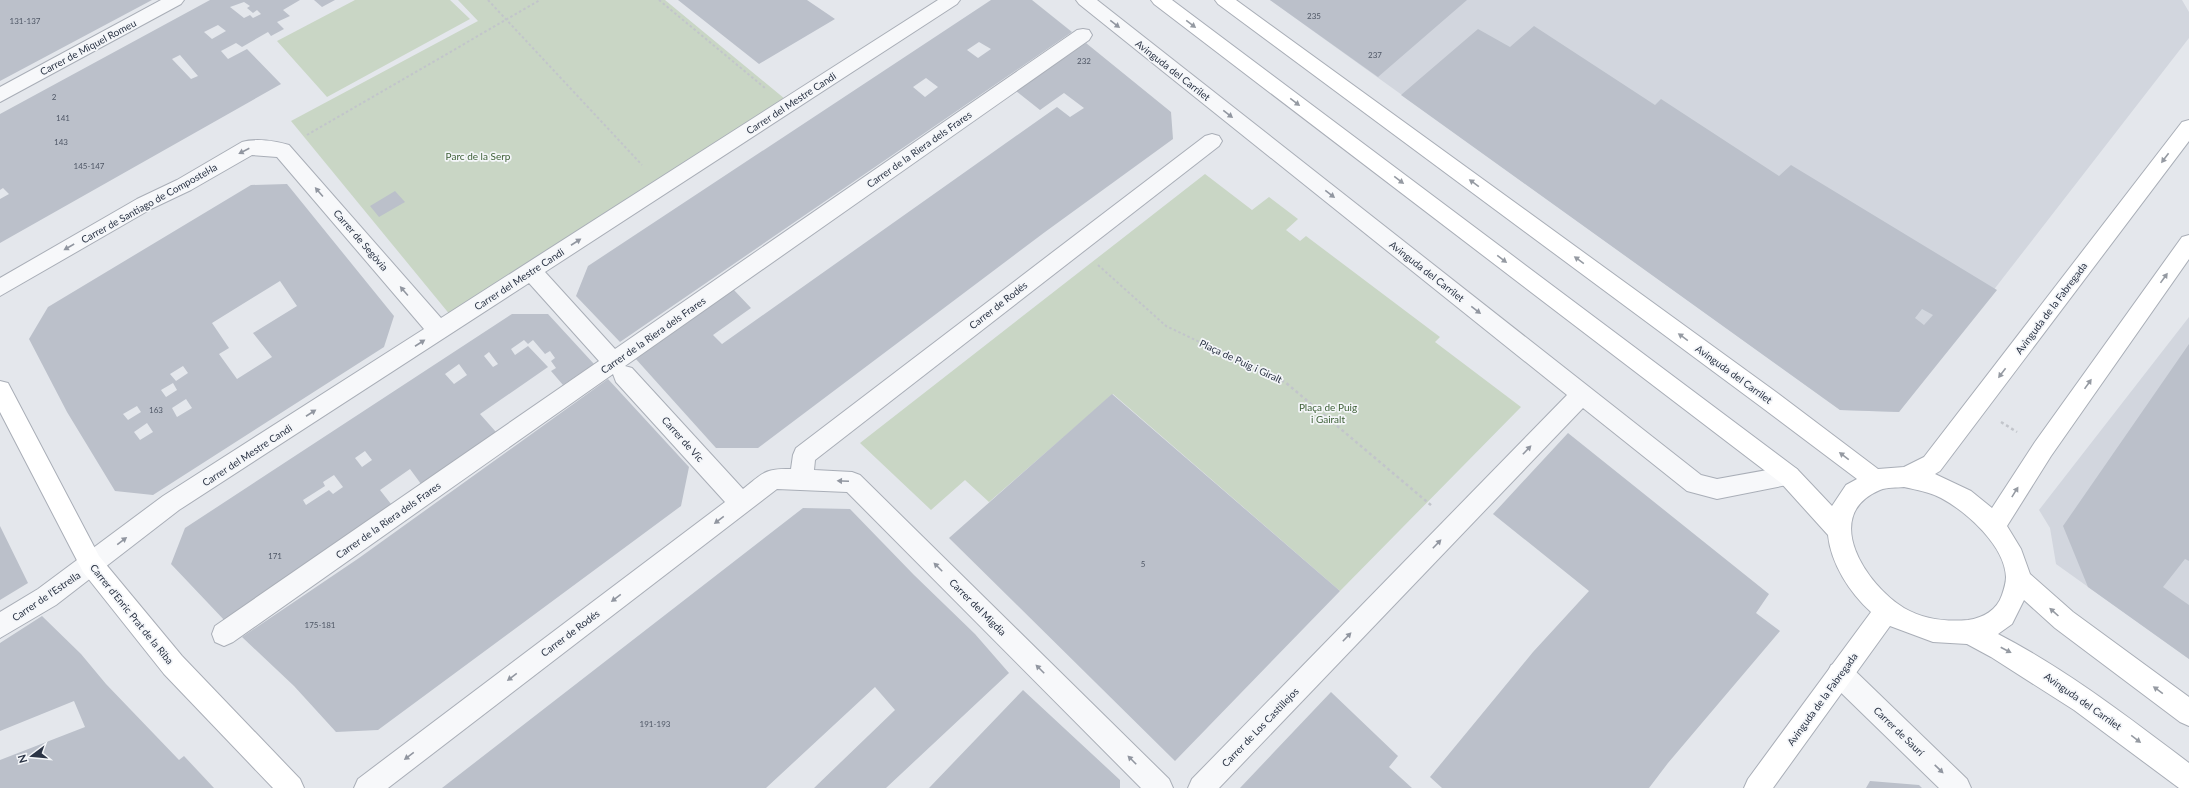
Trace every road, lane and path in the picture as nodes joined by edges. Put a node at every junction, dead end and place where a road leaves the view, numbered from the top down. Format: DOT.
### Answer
graph roads {
  1 [pos="175,0"];
  2 [pos="488,0"];
  3 [pos="540,0"];
  4 [pos="659,0"];
  5 [pos="951,0"];
  6 [pos="1085,0"];
  7 [pos="1160,0"];
  8 [pos="1224,0"];
  9 [pos="507,19"];
  10 [pos="1083,36"];
  11 [pos="766,89"];
  12 [pos="0,95"];
  13 [pos="2189,127"];
  14 [pos="302,138"];
  15 [pos="1212,141"];
  16 [pos="282,150"];
  17 [pos="644,166"];
  18 [pos="2189,243"];
  19 [pos="1076,245"];
  20 [pos="531,272"];
  21 [pos="0,288"];
  22 [pos="440,330"];
  23 [pos="621,370"];
  24 [pos="1582,394"];
  25 [pos="2,398"];
  26 [pos="1997,420"];
  27 [pos="2024,437"];
  28 [pos="1789,476"];
  29 [pos="1904,477"];
  30 [pos="773,480"];
  31 [pos="802,480"];
  32 [pos="1875,480"];
  33 [pos="741,503"];
  34 [pos="1434,508"];
  35 [pos="1994,525"];
  36 [pos="1838,529"];
  37 [pos="91,564"];
  38 [pos="2018,580"];
  39 [pos="1887,610"];
  40 [pos="0,626"];
  41 [pos="1971,633"];
  42 [pos="224,634"];
  43 [pos="1840,674"];
  44 [pos="2189,713"];
  45 [pos="2189,779"];
  46 [pos="291,788"];
  47 [pos="367,788"];
  48 [pos="1160,788"];
  49 [pos="1201,788"];
  50 [pos="1757,788"];
  51 [pos="1958,788"];
  1 -- 12 [label="street, Carrer de Miquel Romeu"];
  2 -- 9 [label="path"];
  3 -- 9 [label="path"];
  4 -- 11 [label="path"];
  20 -- 5 [label="street, Carrer del Mestre Candi, one-way"];
  6 -- 24 [label="street, Avinguda del Carrilet, one-way"];
  7 -- 28 [label="main road, one-way"];
  32 -- 8 [label="main road, Avinguda del Carrilet, one-way"];
  9 -- 14 [label="path"];
  9 -- 17 [label="path"];
  10 -- 23 [label="street, Carrer de la Riera dels Frares"];
  13 -- 29 [label="main road, Avinguda de la Fabregada, one-way"];
  15 -- 19 [label="street, Carrer de Rodés"];
  16 -- 21 [label="street, Carrer de Santiago de Compostel·la, one-way"];
  22 -- 16 [label="street, Carrer de Segòvia, one-way"];
  35 -- 18 [label="main road, one-way"];
  19 -- 31 [label="street, Carrer de Rodés"];
  19 -- 34 [label="path, Plaça de Puig i Giralt"];
  20 -- 22 [label="street, Carrer del Mestre Candi"];
  20 -- 23 [label="street, Carrer de Vic"];
  37 -- 22 [label="street, Carrer del Mestre Candi, one-way"];
  23 -- 33 [label="street, Carrer de Vic"];
  23 -- 42 [label="street, Carrer de la Riera dels Frares"];
  24 -- 28 [label="street, Avinguda del Carrilet"];
  49 -- 24 [label="street, Carrer de Los Castillejos, one-way"];
  25 -- 37 [label="main road, Carrer d'Enric Prat de la Riba"];
  26 -- 27 [label="path"];
  28 -- 36 [label="main road"];
  29 -- 32 [label="main road"];
  29 -- 35 [label="main road"];
  30 -- 31 [label="street, Carrer del Migdia"];
  30 -- 33 [label="street, Carrer de Rodés"];
  48 -- 31 [label="street, Carrer del Migdia, one-way"];
  32 -- 36 [label="main road"];
  33 -- 47 [label="street, Carrer de Rodés, one-way"];
  35 -- 38 [label="main road"];
  36 -- 39 [label="main road"];
  37 -- 40 [label="street, Carrer de l'Estrella"];
  37 -- 46 [label="main road, Carrer d'Enric Prat de la Riba"];
  38 -- 41 [label="main road"];
  44 -- 38 [label="main road, one-way"];
  39 -- 41 [label="main road"];
  39 -- 43 [label="main road, Avinguda de la Fabregada"];
  41 -- 45 [label="main road, Avinguda del Carrilet, one-way"];
  43 -- 50 [label="main road, Avinguda de la Fabregada"];
  43 -- 51 [label="street, Carrer de Saurí, one-way"];
}
